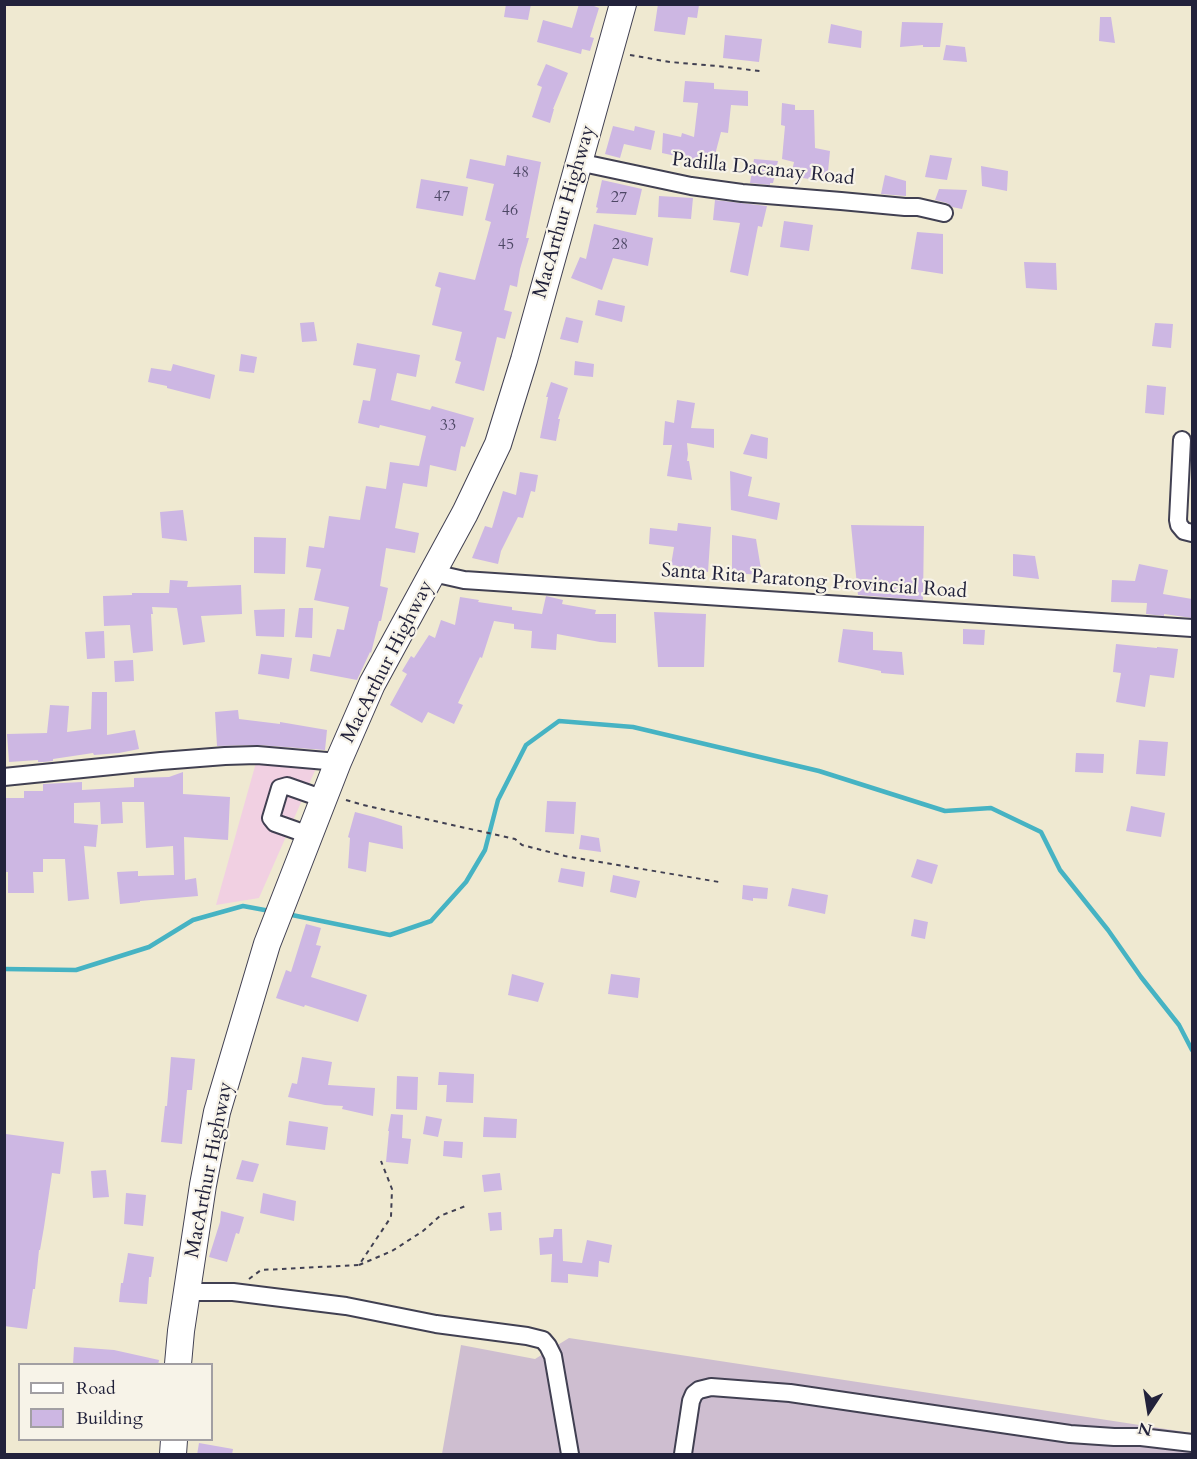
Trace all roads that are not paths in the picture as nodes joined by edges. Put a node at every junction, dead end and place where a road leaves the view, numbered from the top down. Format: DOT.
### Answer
graph roads {
  1 [pos="623,4"];
  2 [pos="578,162"];
  3 [pos="944,213"];
  4 [pos="1182,440"];
  5 [pos="1192,533"];
  6 [pos="433,573"];
  7 [pos="1192,628"];
  8 [pos="338,762"];
  9 [pos="4,777"];
  10 [pos="325,796"];
  11 [pos="309,836"];
  12 [pos="187,1292"];
  13 [pos="178,1363"];
  14 [pos="1114,1437"];
  15 [pos="1192,1443"];
  16 [pos="570,1455"];
  17 [pos="683,1455"];
  18 [pos="1111,1455"];
  1 -- 2 [label="highway, MacArthur Highway"];
  2 -- 3 [label="street, Padilla Dacanay Road"];
  2 -- 6 [label="highway, MacArthur Highway"];
  4 -- 5 [label="street"];
  6 -- 7 [label="street, Santa Rita Paratong Provincial Road"];
  6 -- 8 [label="highway, MacArthur Highway"];
  8 -- 9 [label="street"];
  8 -- 10 [label="highway, MacArthur Highway"];
  10 -- 11 [label="highway, MacArthur Highway"];
  10 -- 11 [label="street"];
  11 -- 12 [label="highway, MacArthur Highway"];
  12 -- 13 [label="highway, MacArthur Highway"];
  12 -- 16 [label="street"];
  14 -- 15 [label="street"];
  14 -- 17 [label="street"];
  14 -- 18 [label="street"];
}
